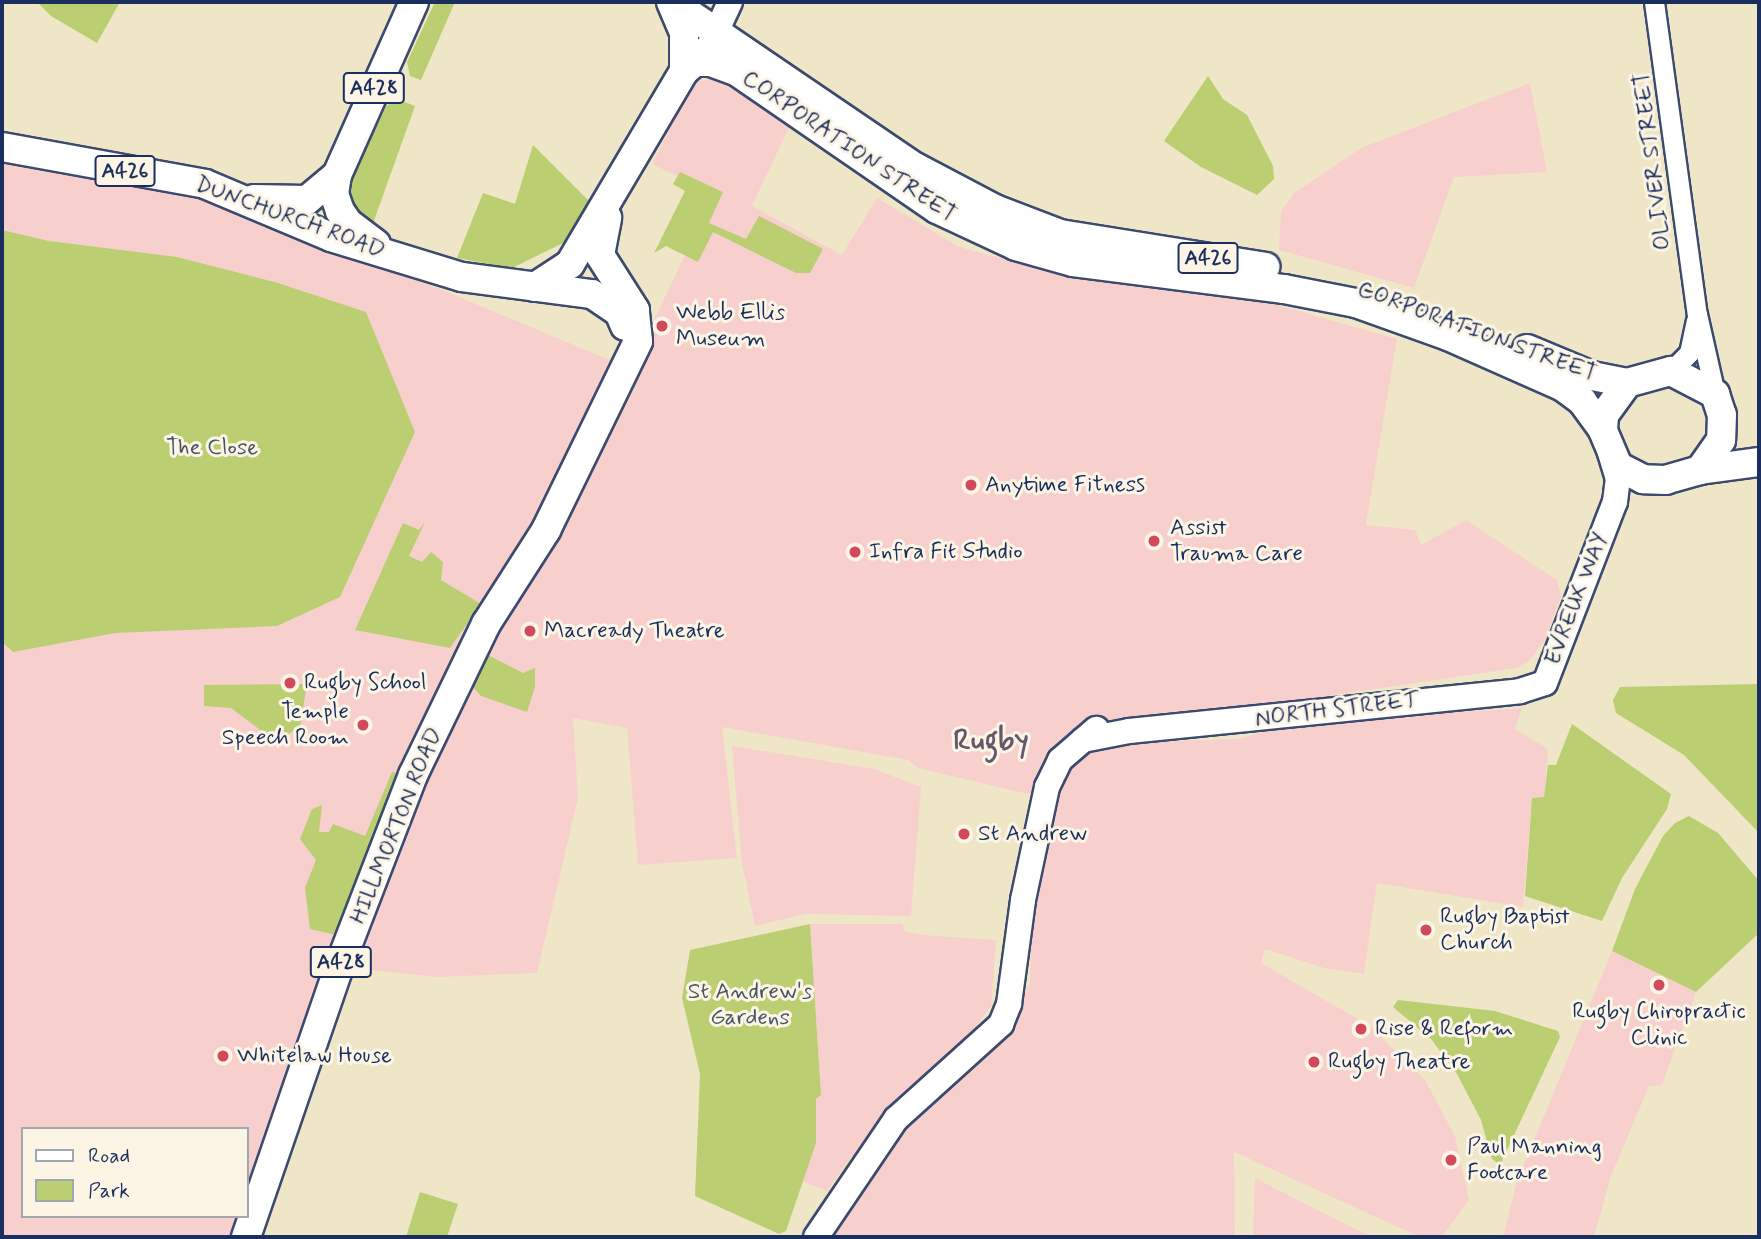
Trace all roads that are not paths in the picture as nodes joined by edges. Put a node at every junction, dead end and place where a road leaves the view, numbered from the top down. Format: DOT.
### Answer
graph roads {
  1 [pos="414,2"];
  2 [pos="672,2"];
  3 [pos="730,2"];
  4 [pos="1654,2"];
  5 [pos="718,31"];
  6 [pos="689,67"];
  7 [pos="2,147"];
  8 [pos="337,175"];
  9 [pos="247,199"];
  10 [pos="612,199"];
  11 [pos="390,253"];
  12 [pos="534,287"];
  13 [pos="1698,314"];
  14 [pos="1452,328"];
  15 [pos="627,360"];
  16 [pos="1671,371"];
  17 [pos="1627,383"];
  18 [pos="1718,405"];
  19 [pos="1606,439"];
  20 [pos="1759,449"];
  21 [pos="1759,463"];
  22 [pos="1700,470"];
  23 [pos="1667,480"];
  24 [pos="1610,515"];
  25 [pos="1545,683"];
  26 [pos="246,1237"];
  27 [pos="816,1237"];
  1 -- 8 [label="highway, A428"];
  2 -- 5 [label="highway, A426"];
  2 -- 6 [label="highway, A428"];
  3 -- 5 [label="main road, A428"];
  4 -- 13 [label="street, OLIVER STREET"];
  5 -- 6 [label="main road, A428"];
  5 -- 14 [label="highway, CORPORATION STREET / A426"];
  6 -- 10 [label="highway, A428"];
  6 -- 14 [label="highway, CORPORATION STREET / A426"];
  7 -- 9 [label="highway, DUNCHURCH ROAD / A426"];
  8 -- 9 [label="highway, A426"];
  8 -- 11 [label="highway, A428"];
  9 -- 11 [label="highway, DUNCHURCH ROAD / A426"];
  10 -- 12 [label="highway"];
  10 -- 15 [label="highway, A428"];
  11 -- 12 [label="highway, DUNCHURCH ROAD / A428"];
  12 -- 15 [label="highway, A428"];
  13 -- 16 [label="street, OLIVER STREET"];
  13 -- 18 [label="street, OLIVER STREET"];
  14 -- 17 [label="highway, CORPORATION STREET / A426"];
  14 -- 19 [label="highway, CORPORATION STREET / A426"];
  15 -- 26 [label="highway, HILLMORTON ROAD / A428"];
  16 -- 17 [label="highway"];
  16 -- 18 [label="highway"];
  17 -- 19 [label="highway"];
  18 -- 20 [label="highway"];
  18 -- 22 [label="highway"];
  19 -- 23 [label="highway, A426"];
  19 -- 24 [label="main road, EVREUX WAY"];
  21 -- 22 [label="highway, A426"];
  22 -- 23 [label="highway, A426"];
  23 -- 24 [label="main road, EVREUX WAY"];
  24 -- 25 [label="main road, EVREUX WAY"];
  25 -- 27 [label="main road, NORTH STREET"];
}
